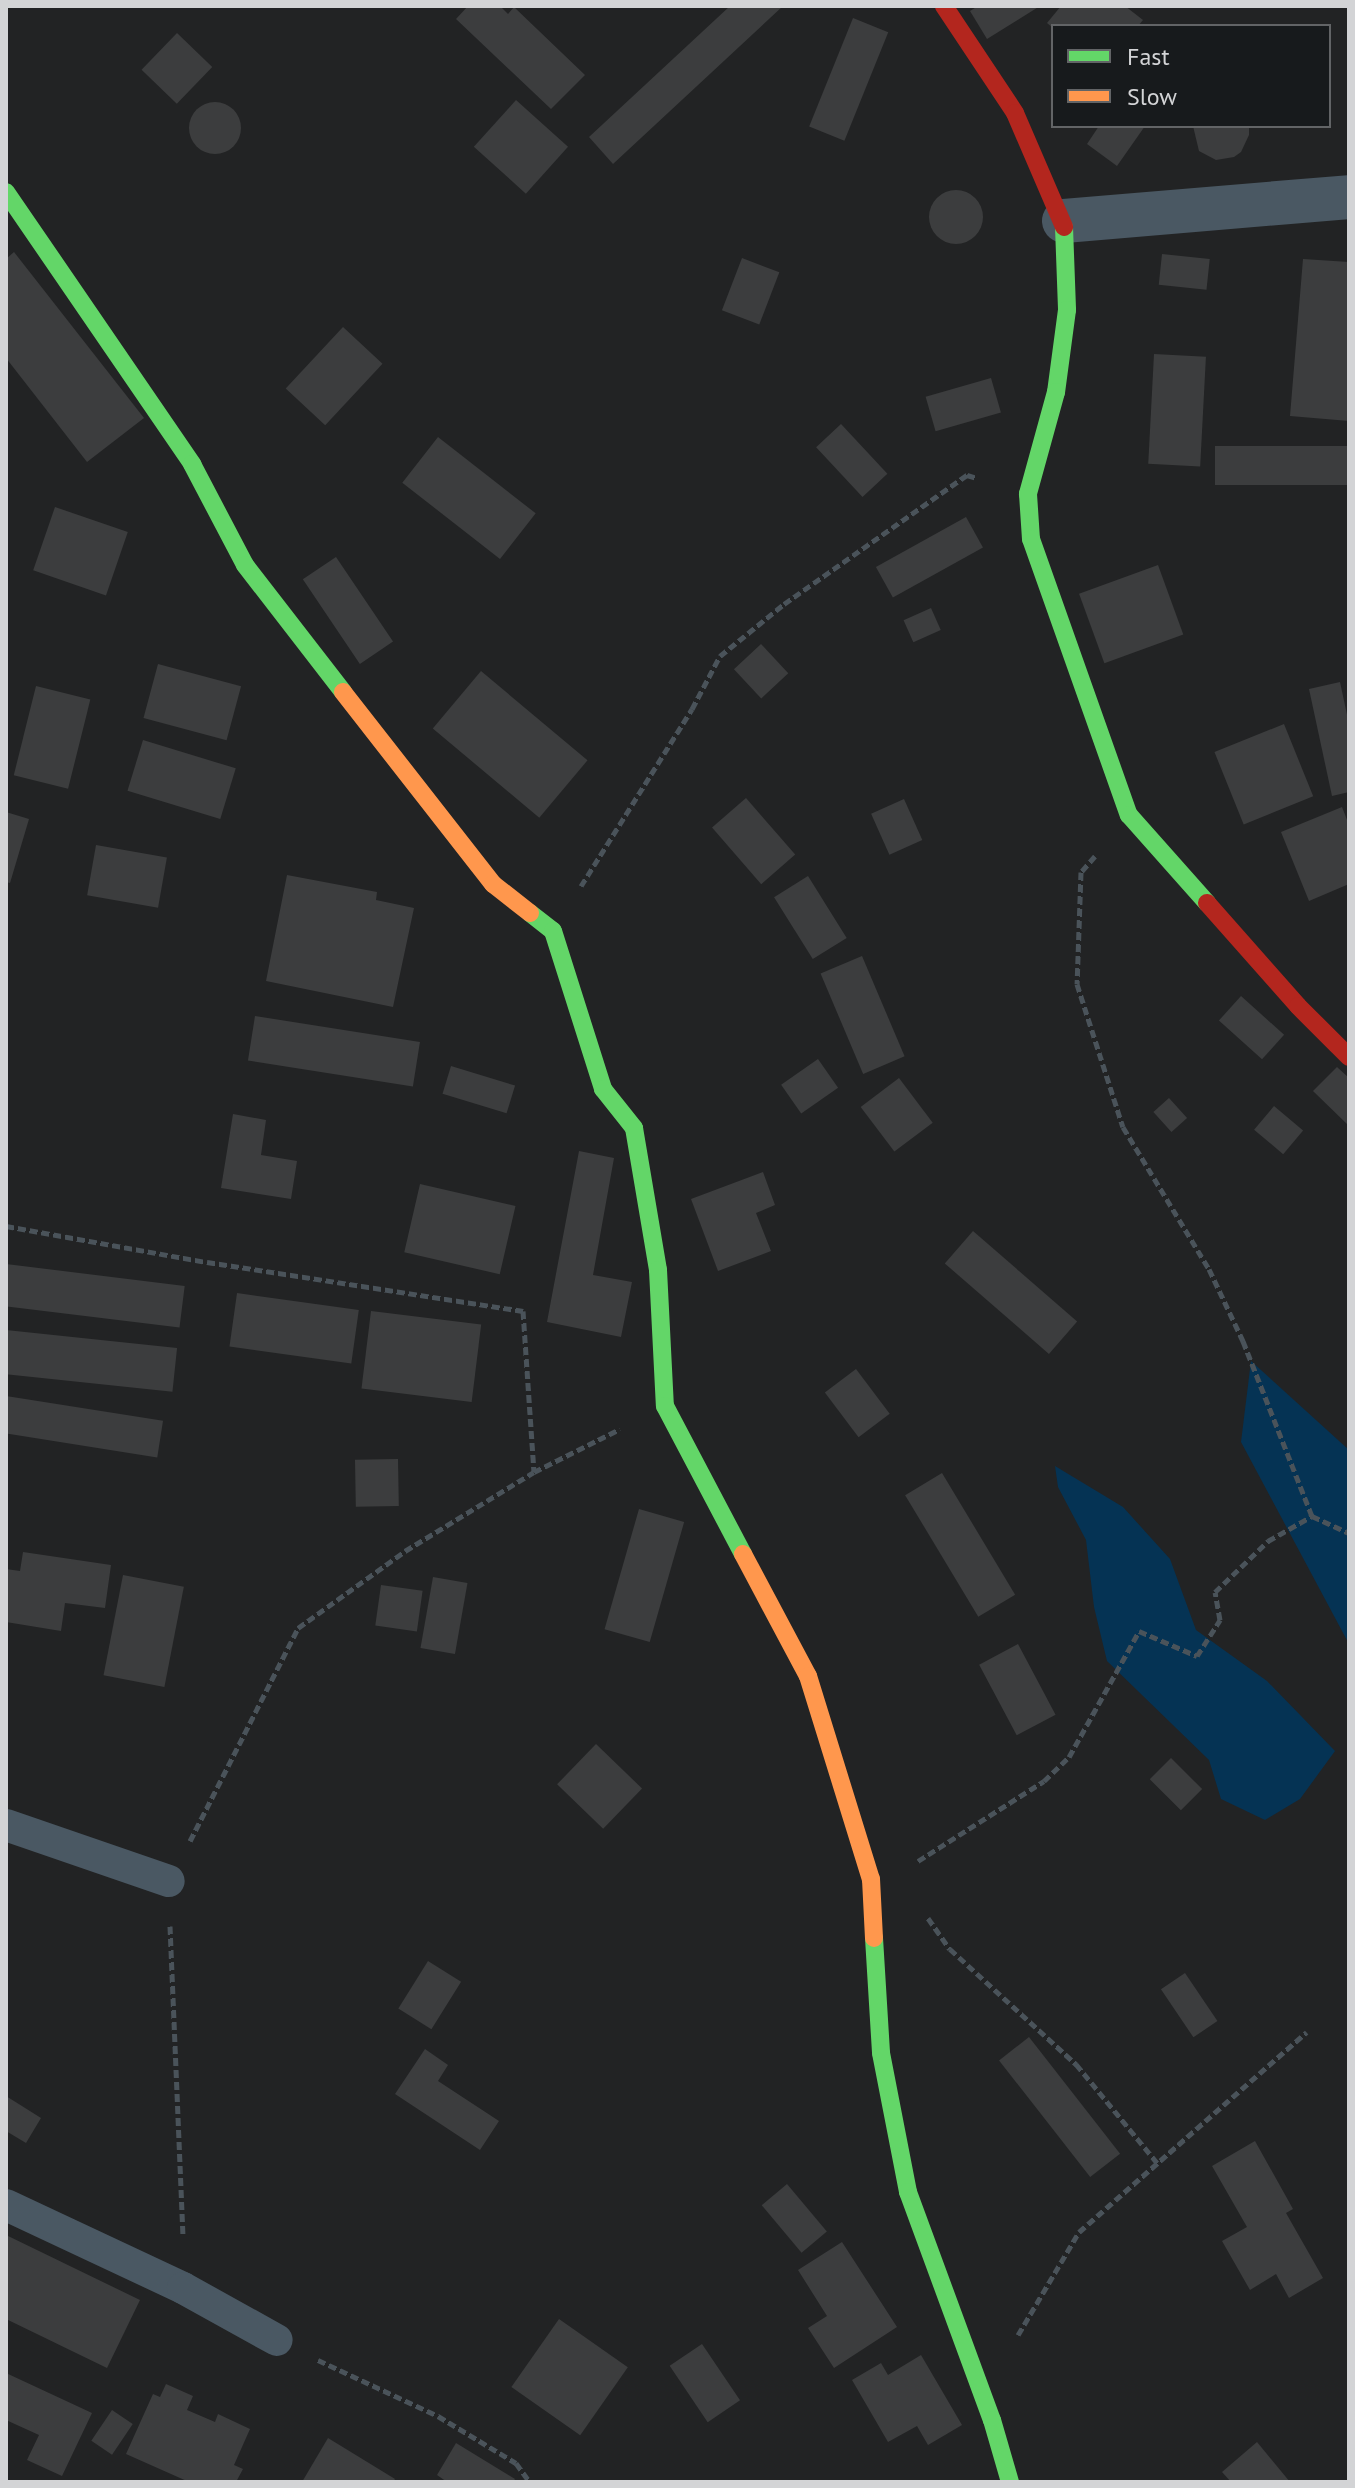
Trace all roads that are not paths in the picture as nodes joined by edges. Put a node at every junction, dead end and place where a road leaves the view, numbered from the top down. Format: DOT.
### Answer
graph roads {
  1 [pos="944,6"];
  2 [pos="6,192"];
  3 [pos="1349,197"];
  4 [pos="1064,221"];
  5 [pos="1349,1057"];
  6 [pos="6,1825"];
  7 [pos="169,1881"];
  8 [pos="6,2205"];
  9 [pos="277,2340"];
  10 [pos="1010,2482"];
  1 -- 4 [label="street"];
  2 -- 10 [label="street"];
  3 -- 4 [label="street"];
  4 -- 5 [label="street"];
  6 -- 7 [label="lane"];
  8 -- 9 [label="lane"];
}
